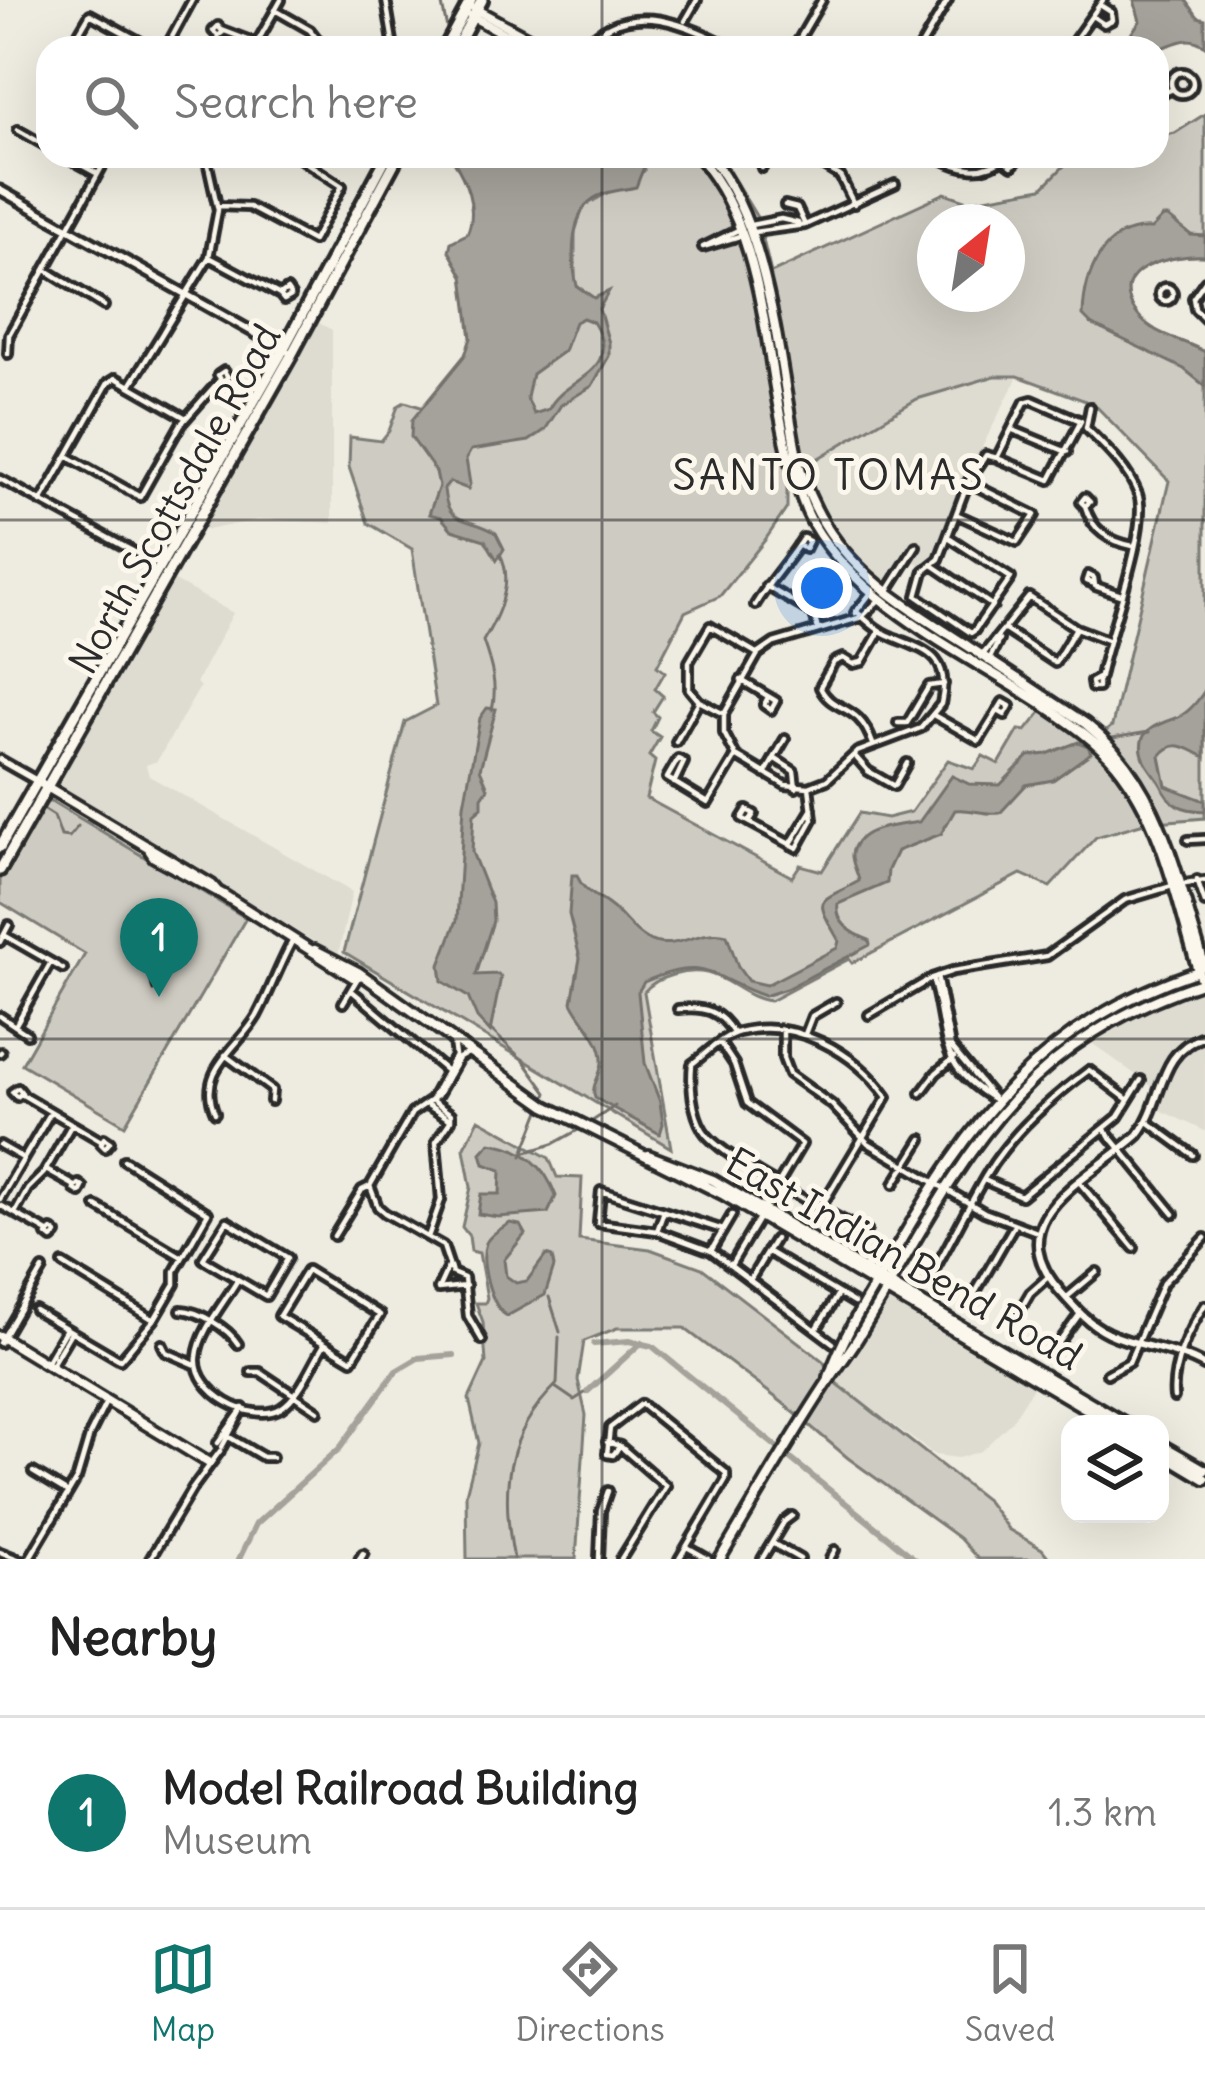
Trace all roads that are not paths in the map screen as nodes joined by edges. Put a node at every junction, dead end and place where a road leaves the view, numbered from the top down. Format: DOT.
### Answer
graph roads {
  1 [pos="192,0"];
  2 [pos="281,0"];
  3 [pos="386,0"];
  4 [pos="698,0"];
  5 [pos="822,0"];
  6 [pos="948,0"];
  7 [pos="1102,2"];
  8 [pos="275,10"];
  9 [pos="471,10"];
  10 [pos="662,11"];
  11 [pos="1092,16"];
  12 [pos="599,22"];
  13 [pos="685,22"];
  14 [pos="223,30"];
  15 [pos="77,36"];
  16 [pos="130,36"];
  17 [pos="172,36"];
  18 [pos="235,36"];
  19 [pos="261,36"];
  20 [pos="315,36"];
  21 [pos="392,36"];
  22 [pos="454,36"];
  23 [pos="511,36"];
  24 [pos="523,36"];
  25 [pos="590,36"];
  26 [pos="711,36"];
  27 [pos="801,36"];
  28 [pos="927,36"];
  29 [pos="1078,36"];
  30 [pos="1173,89"];
  31 [pos="1169,91"];
  32 [pos="18,130"];
  33 [pos="36,140"];
  34 [pos="87,168"];
  35 [pos="101,168"];
  36 [pos="209,168"];
  37 [pos="314,168"];
  38 [pos="381,168"];
  39 [pos="391,168"];
  40 [pos="707,168"];
  41 [pos="717,168"];
  42 [pos="827,168"];
  43 [pos="98,174"];
  44 [pos="895,184"];
  45 [pos="0,190"];
  46 [pos="854,204"];
  47 [pos="785,205"];
  48 [pos="217,206"];
  49 [pos="805,225"];
  50 [pos="68,228"];
  51 [pos="747,230"];
  52 [pos="209,257"];
  53 [pos="46,270"];
  54 [pos="1205,281"];
  55 [pos="185,294"];
  56 [pos="280,295"];
  57 [pos="104,307"];
  58 [pos="1205,319"];
  59 [pos="288,352"];
  60 [pos="8,354"];
  61 [pos="220,380"];
  62 [pos="130,386"];
  63 [pos="1090,406"];
  64 [pos="186,418"];
  65 [pos="1012,430"];
  66 [pos="1067,452"];
  67 [pos="67,456"];
  68 [pos="997,458"];
  69 [pos="0,478"];
  70 [pos="968,482"];
  71 [pos="41,502"];
  72 [pos="1085,506"];
  73 [pos="956,515"];
  74 [pos="948,537"];
  75 [pos="798,545"];
  76 [pos="916,546"];
  77 [pos="1133,547"];
  78 [pos="907,561"];
  79 [pos="934,566"];
  80 [pos="164,568"];
  81 [pos="925,571"];
  82 [pos="1092,583"];
  83 [pos="766,586"];
  84 [pos="878,592"];
  85 [pos="1122,595"];
  86 [pos="754,605"];
  87 [pos="993,606"];
  88 [pos="857,616"];
  89 [pos="1076,628"];
  90 [pos="1005,630"];
  91 [pos="880,631"];
  92 [pos="818,632"];
  93 [pos="1107,640"];
  94 [pos="758,654"];
  95 [pos="984,661"];
  96 [pos="741,680"];
  97 [pos="1098,681"];
  98 [pos="944,684"];
  99 [pos="769,697"];
  100 [pos="699,701"];
  101 [pos="998,711"];
  102 [pos="724,714"];
  103 [pos="935,716"];
  104 [pos="898,723"];
  105 [pos="785,739"];
  106 [pos="676,742"];
  107 [pos="873,744"];
  108 [pos="854,754"];
  109 [pos="736,756"];
  110 [pos="774,758"];
  111 [pos="0,760"];
  112 [pos="907,763"];
  113 [pos="765,774"];
  114 [pos="674,783"];
  115 [pos="42,784"];
  116 [pos="809,787"];
  117 [pos="796,788"];
  118 [pos="749,822"];
  119 [pos="1205,839"];
  120 [pos="1188,841"];
  121 [pos="0,848"];
  122 [pos="0,870"];
  123 [pos="1196,880"];
  124 [pos="1205,881"];
  125 [pos="1176,885"];
  126 [pos="1205,903"];
  127 [pos="9,925"];
  128 [pos="295,938"];
  129 [pos="2,939"];
  130 [pos="51,962"];
  131 [pos="63,969"];
  132 [pos="1203,969"];
  133 [pos="359,976"];
  134 [pos="935,977"];
  135 [pos="1204,986"];
  136 [pos="351,990"];
  137 [pos="836,1002"];
  138 [pos="343,1003"];
  139 [pos="678,1009"];
  140 [pos="869,1015"];
  141 [pos="0,1016"];
  142 [pos="15,1026"];
  143 [pos="783,1032"];
  144 [pos="27,1034"];
  145 [pos="733,1034"];
  146 [pos="805,1034"];
  147 [pos="1205,1036"];
  148 [pos="453,1041"];
  149 [pos="720,1043"];
  150 [pos="468,1053"];
  151 [pos="225,1054"];
  152 [pos="954,1058"];
  153 [pos="448,1073"];
  154 [pos="1141,1080"];
  155 [pos="921,1093"];
  156 [pos="21,1094"];
  157 [pos="1127,1099"];
  158 [pos="995,1100"];
  159 [pos="272,1101"];
  160 [pos="428,1101"];
  161 [pos="1004,1108"];
  162 [pos="51,1112"];
  163 [pos="215,1113"];
  164 [pos="1148,1122"];
  165 [pos="72,1124"];
  166 [pos="1104,1128"];
  167 [pos="863,1138"];
  168 [pos="922,1139"];
  169 [pos="101,1141"];
  170 [pos="0,1145"];
  171 [pos="1121,1150"];
  172 [pos="1192,1155"];
  173 [pos="23,1158"];
  174 [pos="124,1160"];
  175 [pos="904,1166"];
  176 [pos="46,1170"];
  177 [pos="983,1180"];
  178 [pos="779,1183"];
  179 [pos="933,1183"];
  180 [pos="1080,1183"];
  181 [pos="894,1184"];
  182 [pos="75,1186"];
  183 [pos="370,1186"];
  184 [pos="944,1189"];
  185 [pos="0,1202"];
  186 [pos="972,1205"];
  187 [pos="96,1206"];
  188 [pos="821,1207"];
  189 [pos="664,1211"];
  190 [pos="15,1213"];
  191 [pos="762,1213"];
  192 [pos="1174,1214"];
  193 [pos="732,1215"];
  194 [pos="1014,1226"];
  195 [pos="723,1230"];
  196 [pos="867,1230"];
  197 [pos="657,1231"];
  198 [pos="48,1232"];
  199 [pos="1037,1232"];
  200 [pos="334,1236"];
  201 [pos="428,1237"];
  202 [pos="1205,1238"];
  203 [pos="775,1239"];
  204 [pos="1134,1248"];
  205 [pos="711,1251"];
  206 [pos="767,1252"];
  207 [pos="182,1257"];
  208 [pos="63,1264"];
  209 [pos="449,1265"];
  210 [pos="731,1265"];
  211 [pos="43,1269"];
  212 [pos="1097,1272"];
  213 [pos="931,1276"];
  214 [pos="1048,1277"];
  215 [pos="750,1280"];
  216 [pos="237,1281"];
  217 [pos="877,1281"];
  218 [pos="466,1286"];
  219 [pos="888,1287"];
  220 [pos="838,1294"];
  221 [pos="1066,1298"];
  222 [pos="971,1300"];
  223 [pos="854,1303"];
  224 [pos="1205,1305"];
  225 [pos="34,1310"];
  226 [pos="181,1310"];
  227 [pos="1080,1313"];
  228 [pos="154,1319"];
  229 [pos="212,1323"];
  230 [pos="1012,1324"];
  231 [pos="69,1330"];
  232 [pos="816,1331"];
  233 [pos="1,1339"];
  234 [pos="482,1340"];
  235 [pos="832,1342"];
  236 [pos="1138,1342"];
  237 [pos="162,1344"];
  238 [pos="238,1344"];
  239 [pos="324,1345"];
  240 [pos="1058,1345"];
  241 [pos="1182,1354"];
  242 [pos="48,1365"];
  243 [pos="197,1365"];
  244 [pos="1205,1366"];
  245 [pos="251,1372"];
  246 [pos="1108,1374"];
  247 [pos="828,1380"];
  248 [pos="295,1393"];
  249 [pos="1174,1398"];
  250 [pos="107,1401"];
  251 [pos="243,1408"];
  252 [pos="318,1411"];
  253 [pos="1097,1415"];
  254 [pos="1111,1415"];
  255 [pos="226,1435"];
  256 [pos="607,1442"];
  257 [pos="620,1446"];
  258 [pos="1169,1453"];
  259 [pos="272,1457"];
  260 [pos="209,1463"];
  261 [pos="33,1472"];
  262 [pos="1205,1475"];
  263 [pos="608,1491"];
  264 [pos="68,1493"];
  265 [pos="792,1516"];
  266 [pos="772,1543"];
  267 [pos="687,1546"];
  268 [pos="835,1550"];
  269 [pos="0,1552"];
  270 [pos="18,1559"];
  271 [pos="29,1559"];
  272 [pos="150,1559"];
  273 [pos="599,1559"];
  274 [pos="621,1559"];
  275 [pos="680,1559"];
  276 [pos="708,1559"];
  277 [pos="721,1559"];
  278 [pos="762,1559"];
  279 [pos="800,1559"];
  280 [pos="830,1559"];
  1 -- 17 [label="street"];
  2 -- 8 [label="street"];
  3 -- 21 [label="street"];
  4 -- 13 [label="street"];
  5 -- 27 [label="street"];
  6 -- 28 [label="street"];
  7 -- 11 [label="street"];
  7 -- 11 [label="street"];
  8 -- 19 [label="street"];
  8 -- 20 [label="street"];
  9 -- 22 [label="main road"];
  9 -- 23 [label="main road"];
  9 -- 24 [label="main road"];
  10 -- 13 [label="street"];
  11 -- 29 [label="street"];
  12 -- 25 [label="street"];
  13 -- 26 [label="street"];
  14 -- 18 [label="street"];
  15 -- 16 [label="street"];
  30 -- 31 [label="street"];
  32 -- 33 [label="street"];
  34 -- 43 [label="street"];
  35 -- 43 [label="street"];
  36 -- 48 [label="street"];
  37 -- 48 [label="street"];
  38 -- 59 [label="main road, North Scottsdale Road"];
  39 -- 59 [label="main road, North Scottsdale Road"];
  40 -- 51 [label="main road"];
  41 -- 51 [label="main road"];
  42 -- 46 [label="street"];
  43 -- 50 [label="street"];
  44 -- 46 [label="street"];
  45 -- 50 [label="street"];
  46 -- 49 [label="street"];
  47 -- 49 [label="street"];
  48 -- 52 [label="street"];
  49 -- 51 [label="street"];
  50 -- 53 [label="street"];
  50 -- 55 [label="street"];
  51 -- 51 [label="street"];
  51 -- 84 [label="main road"];
  52 -- 55 [label="street"];
  52 -- 56 [label="street"];
  53 -- 57 [label="street"];
  53 -- 60 [label="street"];
  54 -- 58 [label="street"];
  55 -- 59 [label="street"];
  55 -- 62 [label="street"];
  59 -- 80 [label="main road, North Scottsdale Road"];
  59 -- 80 [label="main road, North Scottsdale Road"];
  61 -- 64 [label="street"];
  62 -- 64 [label="street"];
  62 -- 67 [label="street"];
  63 -- 77 [label="street"];
  64 -- 67 [label="street"];
  65 -- 66 [label="street"];
  65 -- 66 [label="street"];
  65 -- 68 [label="street"];
  66 -- 68 [label="street"];
  67 -- 71 [label="street"];
  68 -- 70 [label="street"];
  69 -- 71 [label="street"];
  70 -- 73 [label="street"];
  70 -- 73 [label="street"];
  71 -- 80 [label="street"];
  72 -- 77 [label="street"];
  73 -- 74 [label="street"];
  74 -- 79 [label="street"];
  74 -- 87 [label="street"];
  75 -- 83 [label="street"];
  76 -- 78 [label="street"];
  77 -- 85 [label="street"];
  78 -- 81 [label="street"];
  78 -- 84 [label="street"];
  79 -- 81 [label="street"];
  79 -- 87 [label="street"];
  80 -- 115 [label="main road, North Scottsdale Road"];
  80 -- 115 [label="main road, North Scottsdale Road"];
  81 -- 87 [label="street"];
  82 -- 85 [label="street"];
  83 -- 86 [label="street"];
  83 -- 92 [label="street"];
  84 -- 88 [label="street"];
  84 -- 95 [label="main road"];
  85 -- 93 [label="street"];
  88 -- 91 [label="street"];
  88 -- 92 [label="street"];
  89 -- 90 [label="street"];
  89 -- 90 [label="street"];
  89 -- 93 [label="street"];
  90 -- 95 [label="street"];
  91 -- 98 [label="street"];
  91 -- 107 [label="street"];
  92 -- 94 [label="street"];
  93 -- 97 [label="street"];
  94 -- 96 [label="street"];
  94 -- 100 [label="street"];
  95 -- 125 [label="main road"];
  96 -- 99 [label="street"];
  96 -- 102 [label="street"];
  98 -- 103 [label="street"];
  98 -- 104 [label="street"];
  100 -- 102 [label="street"];
  100 -- 106 [label="street"];
  101 -- 103 [label="street"];
  102 -- 109 [label="street"];
  103 -- 107 [label="street"];
  105 -- 110 [label="street"];
  107 -- 108 [label="street"];
  108 -- 112 [label="street"];
  108 -- 116 [label="street"];
  109 -- 113 [label="street"];
  109 -- 114 [label="street"];
  110 -- 113 [label="street"];
  110 -- 117 [label="street"];
  111 -- 115 [label="street, East Indian Bend Road"];
  113 -- 117 [label="street"];
  115 -- 121 [label="main road, North Scottsdale Road"];
  115 -- 122 [label="main road, North Scottsdale Road"];
  115 -- 128 [label="main road, East Indian Bend Road"];
  116 -- 117 [label="street"];
  116 -- 118 [label="street"];
  119 -- 120 [label="street"];
  123 -- 124 [label="street"];
  123 -- 125 [label="street"];
  123 -- 126 [label="street"];
  125 -- 132 [label="main road"];
  125 -- 134 [label="street"];
  127 -- 129 [label="street"];
  128 -- 133 [label="main road, East Indian Bend Road"];
  128 -- 151 [label="street"];
  129 -- 130 [label="street"];
  130 -- 131 [label="street"];
  130 -- 142 [label="street"];
  132 -- 135 [label="main road"];
  132 -- 158 [label="main road"];
  133 -- 136 [label="street"];
  133 -- 148 [label="main road, East Indian Bend Road"];
  134 -- 140 [label="street"];
  134 -- 152 [label="street"];
  135 -- 161 [label="main road"];
  136 -- 138 [label="street"];
  136 -- 153 [label="street"];
  137 -- 146 [label="street"];
  139 -- 145 [label="street"];
  141 -- 142 [label="street"];
  142 -- 144 [label="street"];
  143 -- 145 [label="street"];
  143 -- 146 [label="street"];
  143 -- 167 [label="street"];
  145 -- 149 [label="street"];
  146 -- 167 [label="street"];
  147 -- 164 [label="street"];
  148 -- 150 [label="main road, East Indian Bend Road"];
  148 -- 153 [label="street"];
  149 -- 178 [label="street"];
  149 -- 178 [label="street"];
  150 -- 153 [label="street"];
  150 -- 191 [label="main road, East Indian Bend Road"];
  151 -- 159 [label="street"];
  151 -- 163 [label="street"];
  152 -- 155 [label="street"];
  152 -- 158 [label="street"];
  153 -- 160 [label="street"];
  154 -- 157 [label="street"];
  156 -- 162 [label="street"];
  157 -- 166 [label="street"];
  157 -- 177 [label="street"];
  158 -- 161 [label="street"];
  158 -- 179 [label="main road"];
  160 -- 183 [label="street"];
  160 -- 201 [label="street"];
  161 -- 184 [label="main road"];
  162 -- 165 [label="street"];
  162 -- 173 [label="street"];
  164 -- 171 [label="street"];
  164 -- 172 [label="street"];
  165 -- 169 [label="street"];
  165 -- 176 [label="street"];
  166 -- 171 [label="street"];
  166 -- 177 [label="street"];
  167 -- 175 [label="street"];
  167 -- 188 [label="street"];
  168 -- 175 [label="street"];
  170 -- 173 [label="street"];
  171 -- 180 [label="street"];
  171 -- 192 [label="street"];
  173 -- 185 [label="street"];
  174 -- 207 [label="street"];
  175 -- 179 [label="street"];
  175 -- 181 [label="street"];
  176 -- 182 [label="street"];
  176 -- 190 [label="street"];
  177 -- 186 [label="street"];
  178 -- 188 [label="street"];
  178 -- 191 [label="street"];
  179 -- 184 [label="street"];
  179 -- 217 [label="main road"];
  180 -- 199 [label="street"];
  180 -- 204 [label="street"];
  183 -- 200 [label="street"];
  183 -- 201 [label="street"];
  184 -- 186 [label="street"];
  184 -- 219 [label="main road"];
  185 -- 190 [label="street"];
  186 -- 194 [label="street"];
  186 -- 213 [label="street"];
  187 -- 207 [label="street"];
  188 -- 196 [label="street"];
  189 -- 195 [label="street"];
  189 -- 197 [label="street"];
  189 -- 197 [label="street"];
  190 -- 198 [label="street"];
  191 -- 210 [label="street"];
  191 -- 217 [label="main road, East Indian Bend Road"];
  193 -- 195 [label="street"];
  194 -- 199 [label="street"];
  194 -- 222 [label="street"];
  195 -- 205 [label="street"];
  197 -- 205 [label="street"];
  199 -- 214 [label="street"];
  201 -- 209 [label="street"];
  202 -- 236 [label="street"];
  203 -- 206 [label="street"];
  205 -- 210 [label="street"];
  206 -- 215 [label="street"];
  206 -- 220 [label="street"];
  207 -- 228 [label="street"];
  208 -- 228 [label="street"];
  209 -- 218 [label="street"];
  209 -- 218 [label="street"];
  210 -- 215 [label="street"];
  211 -- 233 [label="street"];
  212 -- 221 [label="street"];
  214 -- 221 [label="street"];
  214 -- 230 [label="street"];
  215 -- 232 [label="street"];
  216 -- 216 [label="street"];
  216 -- 229 [label="street"];
  217 -- 219 [label="main road, East Indian Bend Road"];
  217 -- 247 [label="main road"];
  218 -- 234 [label="street"];
  219 -- 247 [label="main road"];
  219 -- 253 [label="main road, East Indian Bend Road"];
  219 -- 254 [label="main road, East Indian Bend Road"];
  220 -- 223 [label="street"];
  220 -- 232 [label="street"];
  221 -- 227 [label="street"];
  224 -- 241 [label="street"];
  225 -- 231 [label="street"];
  226 -- 229 [label="street"];
  227 -- 236 [label="street"];
  227 -- 240 [label="street"];
  228 -- 231 [label="street"];
  229 -- 238 [label="street"];
  229 -- 243 [label="street"];
  231 -- 242 [label="street"];
  232 -- 235 [label="street"];
  233 -- 242 [label="main road"];
  236 -- 241 [label="street"];
  236 -- 246 [label="street"];
  237 -- 243 [label="street"];
  239 -- 239 [label="street"];
  239 -- 248 [label="street"];
  241 -- 244 [label="street"];
  241 -- 249 [label="street"];
  242 -- 250 [label="main road"];
  243 -- 251 [label="street"];
  245 -- 248 [label="street"];
  247 -- 277 [label="main road"];
  248 -- 251 [label="street"];
  248 -- 252 [label="street"];
  250 -- 260 [label="main road"];
  250 -- 264 [label="street"];
  251 -- 255 [label="street"];
  255 -- 259 [label="street"];
  255 -- 260 [label="street"];
  256 -- 257 [label="street"];
  256 -- 257 [label="street"];
  256 -- 267 [label="street"];
  257 -- 274 [label="street"];
  258 -- 262 [label="main road"];
  260 -- 272 [label="street"];
  261 -- 264 [label="street"];
  263 -- 273 [label="street"];
  264 -- 271 [label="street"];
  265 -- 266 [label="street"];
  266 -- 278 [label="street"];
  266 -- 279 [label="street"];
  267 -- 275 [label="street"];
  267 -- 276 [label="street"];
  268 -- 280 [label="street"];
  269 -- 270 [label="street"];
}
